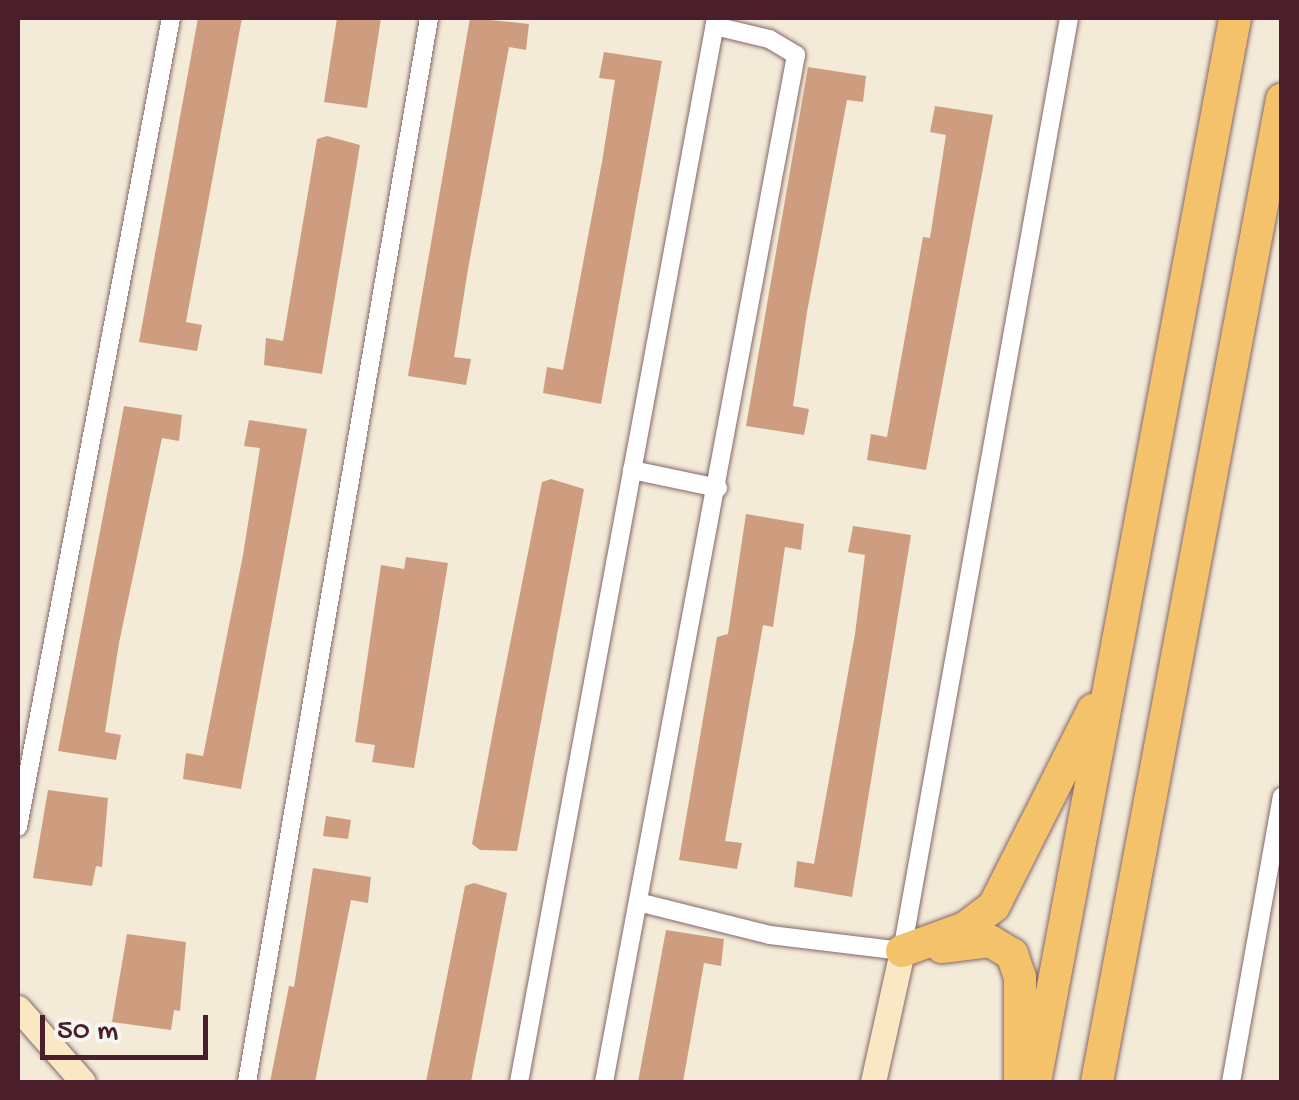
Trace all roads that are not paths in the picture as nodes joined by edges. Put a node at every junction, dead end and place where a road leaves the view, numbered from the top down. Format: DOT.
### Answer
graph roads {
  1 [pos="171,18"];
  2 [pos="429,18"];
  3 [pos="1069,18"];
  4 [pos="1234,18"];
  5 [pos="716,22"];
  6 [pos="1282,98"];
  7 [pos="632,470"];
  8 [pos="718,488"];
  9 [pos="1114,665"];
  10 [pos="1282,797"];
  11 [pos="18,827"];
  12 [pos="638,902"];
  13 [pos="902,951"];
  14 [pos="18,1008"];
  15 [pos="82,1082"];
  16 [pos="247,1082"];
  17 [pos="518,1082"];
  18 [pos="604,1082"];
  19 [pos="872,1082"];
  20 [pos="1020,1082"];
  21 [pos="1035,1082"];
  22 [pos="1096,1082"];
  23 [pos="1231,1082"];
  1 -- 11 [label="street"];
  2 -- 16 [label="street"];
  3 -- 13 [label="street"];
  4 -- 9 [label="highway"];
  5 -- 7 [label="street"];
  5 -- 8 [label="street"];
  6 -- 22 [label="highway"];
  7 -- 8 [label="street"];
  7 -- 17 [label="street"];
  8 -- 12 [label="street"];
  9 -- 13 [label="highway"];
  9 -- 21 [label="highway"];
  10 -- 23 [label="street"];
  12 -- 13 [label="street"];
  12 -- 18 [label="street"];
  13 -- 19 [label="street"];
  13 -- 20 [label="highway"];
  14 -- 15 [label="street"];
}
